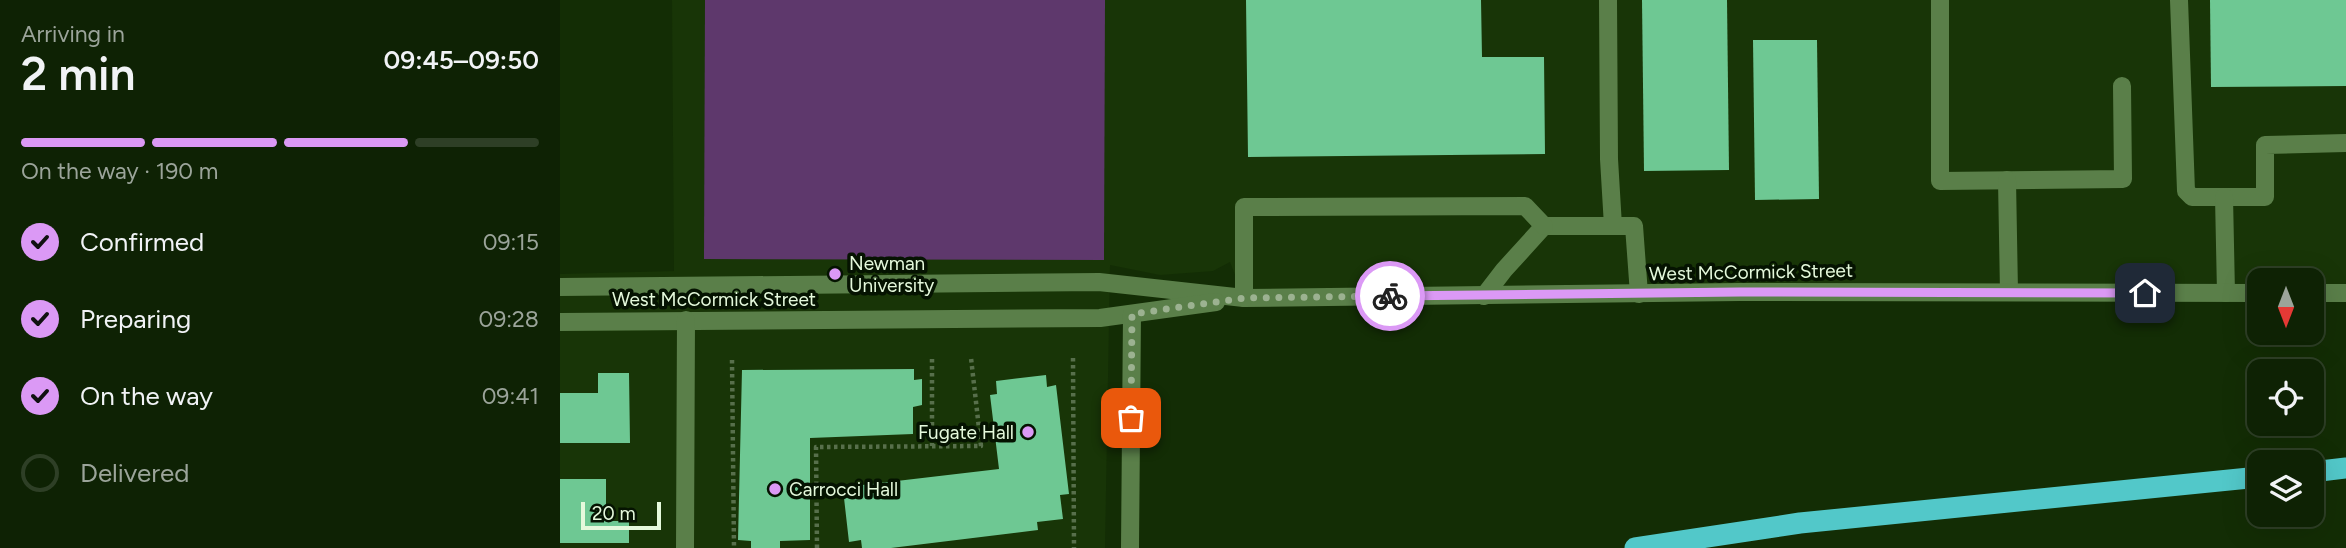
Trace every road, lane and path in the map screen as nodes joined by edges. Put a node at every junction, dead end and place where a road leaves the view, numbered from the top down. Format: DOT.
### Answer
graph roads {
  1 [pos="1608,0"];
  2 [pos="1940,0"];
  3 [pos="2179,0"];
  4 [pos="2122,86"];
  5 [pos="2346,143"];
  6 [pos="2007,180"];
  7 [pos="2224,197"];
  8 [pos="1544,226"];
  9 [pos="1613,226"];
  10 [pos="560,287"];
  11 [pos="2009,292"];
  12 [pos="2226,293"];
  13 [pos="2247,293"];
  14 [pos="2324,293"];
  15 [pos="2346,293"];
  16 [pos="1639,294"];
  17 [pos="1484,296"];
  18 [pos="1244,298"];
  19 [pos="1132,314"];
  20 [pos="686,320"];
  21 [pos="560,322"];
  22 [pos="971,358"];
  23 [pos="1073,358"];
  24 [pos="932,359"];
  25 [pos="732,360"];
  26 [pos="932,446"];
  27 [pos="2346,468"];
  28 [pos="2324,471"];
  29 [pos="2247,478"];
  30 [pos="685,548"];
  31 [pos="734,548"];
  32 [pos="817,548"];
  33 [pos="1074,548"];
  34 [pos="1130,548"];
  35 [pos="1635,548"];
  1 -- 9 [label="street"];
  2 -- 6 [label="street"];
  3 -- 7 [label="street"];
  4 -- 6 [label="street"];
  5 -- 7 [label="street"];
  6 -- 11 [label="street"];
  7 -- 12 [label="street"];
  8 -- 9 [label="street"];
  8 -- 17 [label="street"];
  8 -- 18 [label="street"];
  9 -- 16 [label="street"];
  10 -- 18 [label="street, West McCormick Street"];
  11 -- 12 [label="street, West McCormick Street"];
  11 -- 16 [label="street, West McCormick Street"];
  12 -- 13 [label="street, West McCormick Street"];
  14 -- 15 [label="street"];
  16 -- 17 [label="street, West McCormick Street"];
  17 -- 18 [label="street, West McCormick Street"];
  18 -- 19 [label="street, West McCormick Street"];
  19 -- 20 [label="street, West McCormick Street"];
  19 -- 34 [label="street"];
  20 -- 21 [label="street, West McCormick Street"];
  20 -- 30 [label="street"];
  22 -- 26 [label="path"];
  23 -- 33 [label="path"];
  24 -- 26 [label="path"];
  25 -- 31 [label="path"];
  26 -- 32 [label="path"];
  27 -- 28 [label="highway"];
  29 -- 35 [label="highway"];
}
